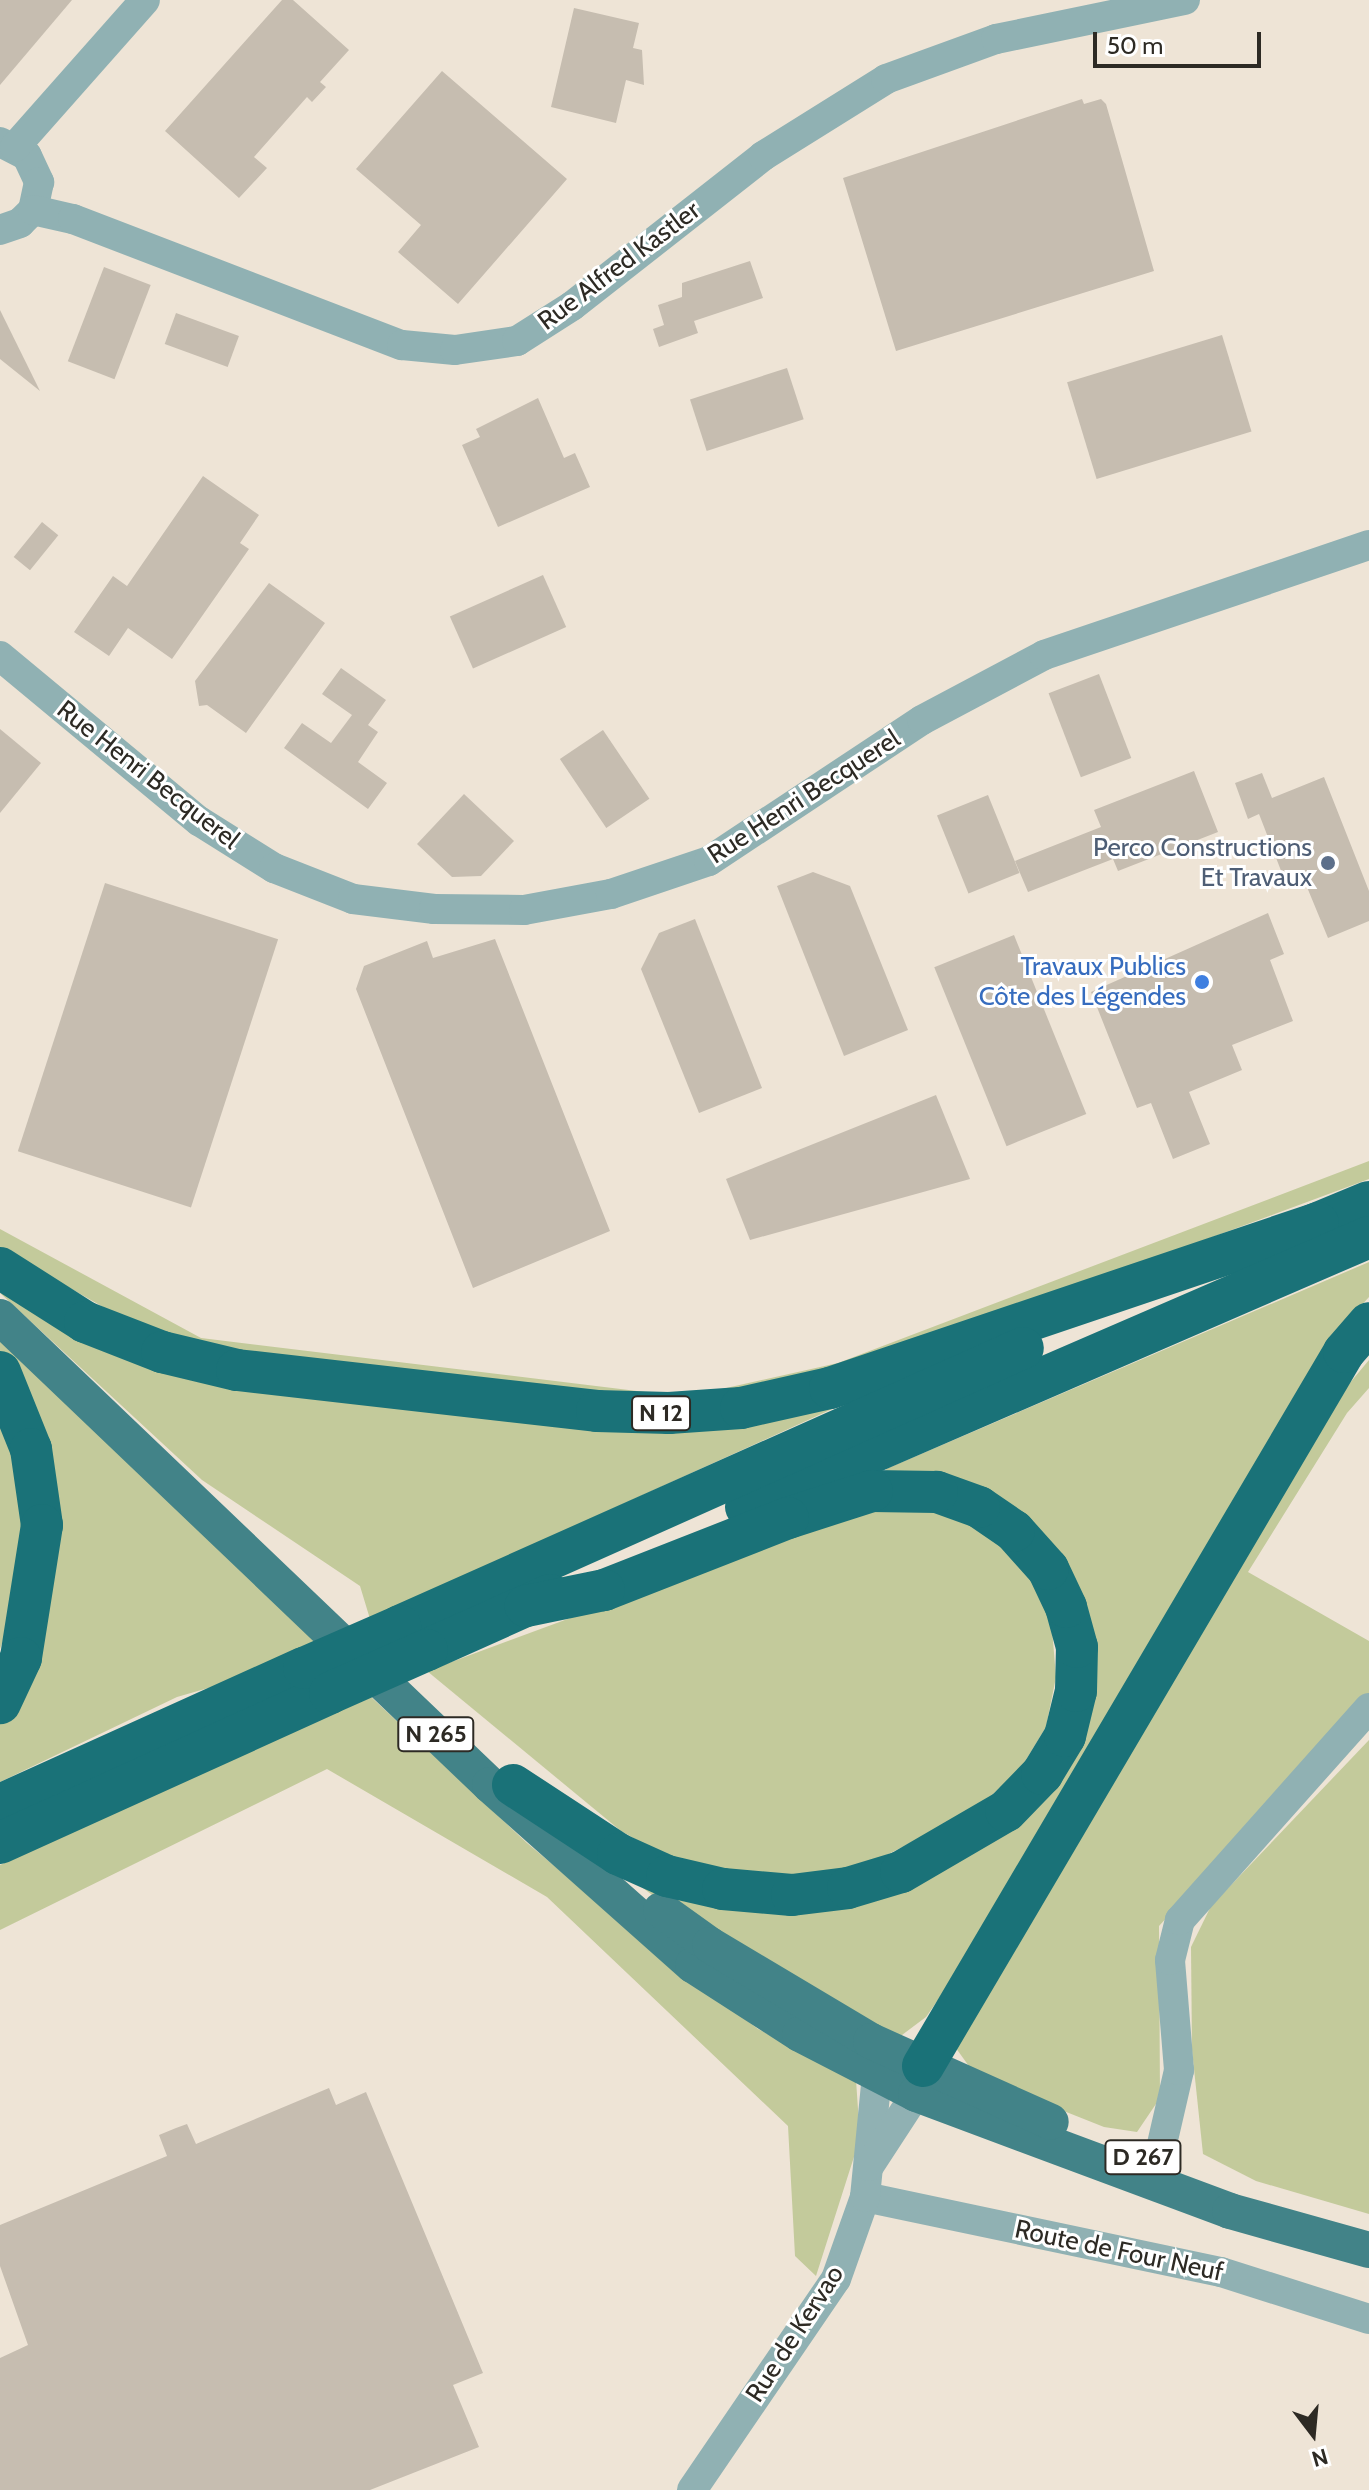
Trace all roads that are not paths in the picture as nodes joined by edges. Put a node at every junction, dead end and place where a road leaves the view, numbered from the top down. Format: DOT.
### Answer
graph roads {
  1 [pos="145,0"];
  2 [pos="1185,0"];
  3 [pos="8,145"];
  4 [pos="33,210"];
  5 [pos="0,230"];
  6 [pos="1369,545"];
  7 [pos="0,656"];
  8 [pos="1369,1202"];
  9 [pos="1318,1223"];
  10 [pos="1369,1237"];
  11 [pos="0,1268"];
  12 [pos="0,1296"];
  13 [pos="0,1317"];
  14 [pos="1369,1323"];
  15 [pos="0,1372"];
  16 [pos="526,1606"];
  17 [pos="414,1638"];
  18 [pos="317,1681"];
  19 [pos="0,1703"];
  20 [pos="1369,1708"];
  21 [pos="513,1785"];
  22 [pos="0,1805"];
  23 [pos="0,1843"];
  24 [pos="877,2074"];
  25 [pos="920,2080"];
  26 [pos="869,2166"];
  27 [pos="1156,2173"];
  28 [pos="865,2197"];
  29 [pos="1369,2234"];
  30 [pos="1369,2250"];
  31 [pos="1369,2319"];
  32 [pos="692,2490"];
  1 -- 3 [label="street"];
  2 -- 4 [label="street, Rue Alfred Kastler"];
  3 -- 4 [label="street"];
  4 -- 5 [label="street"];
  6 -- 7 [label="street, Rue Henri Becquerel"];
  8 -- 9 [label="highway"];
  9 -- 11 [label="highway, N 12"];
  9 -- 17 [label="highway"];
  10 -- 16 [label="highway"];
  12 -- 21 [label="main road, N 265"];
  13 -- 24 [label="main road, N 265"];
  14 -- 25 [label="highway"];
  15 -- 19 [label="highway"];
  16 -- 17 [label="highway"];
  16 -- 21 [label="highway"];
  17 -- 18 [label="highway, bridge"];
  18 -- 22 [label="highway"];
  18 -- 23 [label="highway"];
  20 -- 27 [label="street"];
  21 -- 25 [label="main road, N 265"];
  24 -- 25 [label="main road, N 265"];
  24 -- 26 [label="street, Rue de Kervao"];
  25 -- 26 [label="street"];
  25 -- 27 [label="main road, D 267"];
  26 -- 28 [label="street, Rue de Kervao"];
  27 -- 29 [label="main road, D 267"];
  27 -- 30 [label="main road, D 267"];
  28 -- 31 [label="street, Route de Four Neuf"];
  28 -- 32 [label="street, Rue de Kervao"];
}
